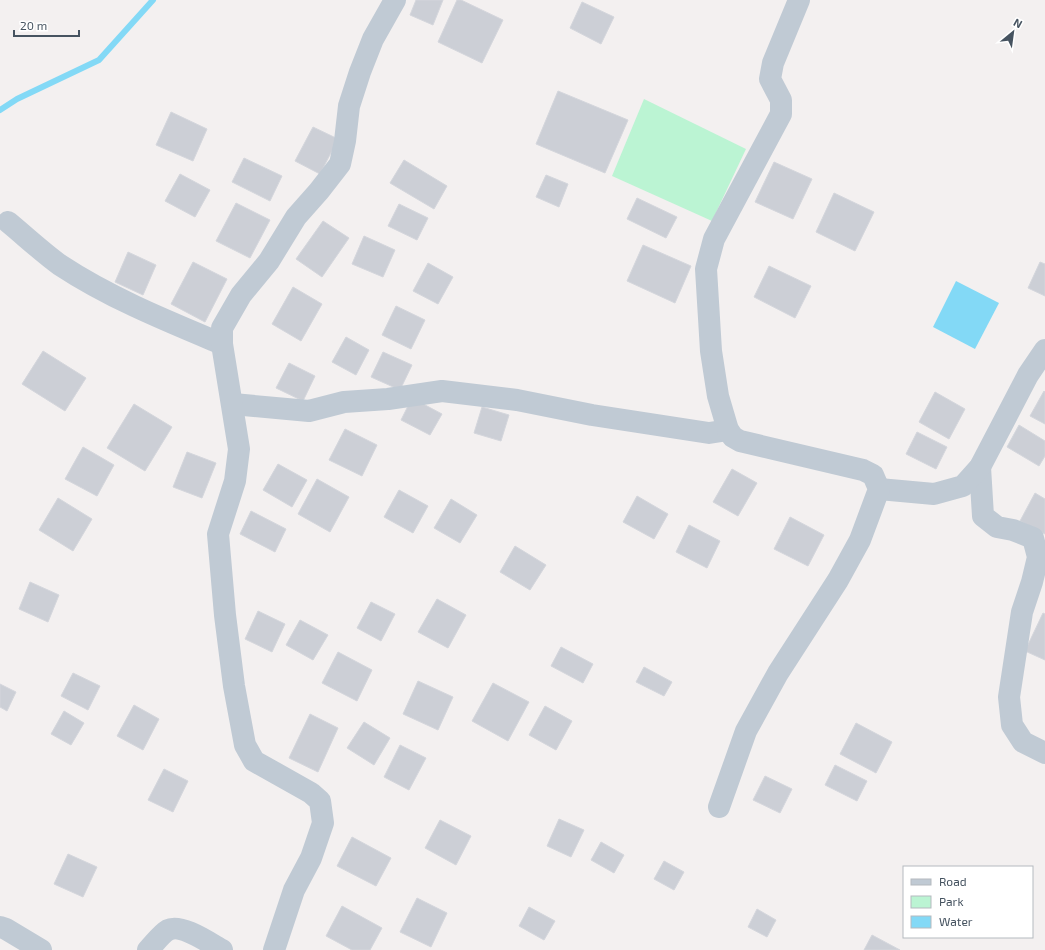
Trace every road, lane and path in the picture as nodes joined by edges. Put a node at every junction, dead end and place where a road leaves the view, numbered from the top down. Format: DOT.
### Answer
graph roads {
  1 [pos="395,0"];
  2 [pos="799,0"];
  3 [pos="8,222"];
  4 [pos="222,344"];
  5 [pos="1045,350"];
  6 [pos="233,404"];
  7 [pos="728,430"];
  8 [pos="980,467"];
  9 [pos="879,489"];
  10 [pos="1045,753"];
  11 [pos="720,807"];
  12 [pos="0,927"];
  13 [pos="279,949"];
  14 [pos="41,950"];
  15 [pos="148,950"];
  16 [pos="222,950"];
  1 -- 4 [label="street"];
  2 -- 7 [label="street"];
  3 -- 4 [label="street"];
  4 -- 6 [label="street"];
  5 -- 8 [label="street"];
  6 -- 7 [label="street"];
  6 -- 13 [label="street"];
  7 -- 9 [label="street"];
  8 -- 9 [label="street"];
  8 -- 10 [label="street"];
  9 -- 11 [label="street"];
  12 -- 14 [label="street"];
  15 -- 16 [label="street"];
}
